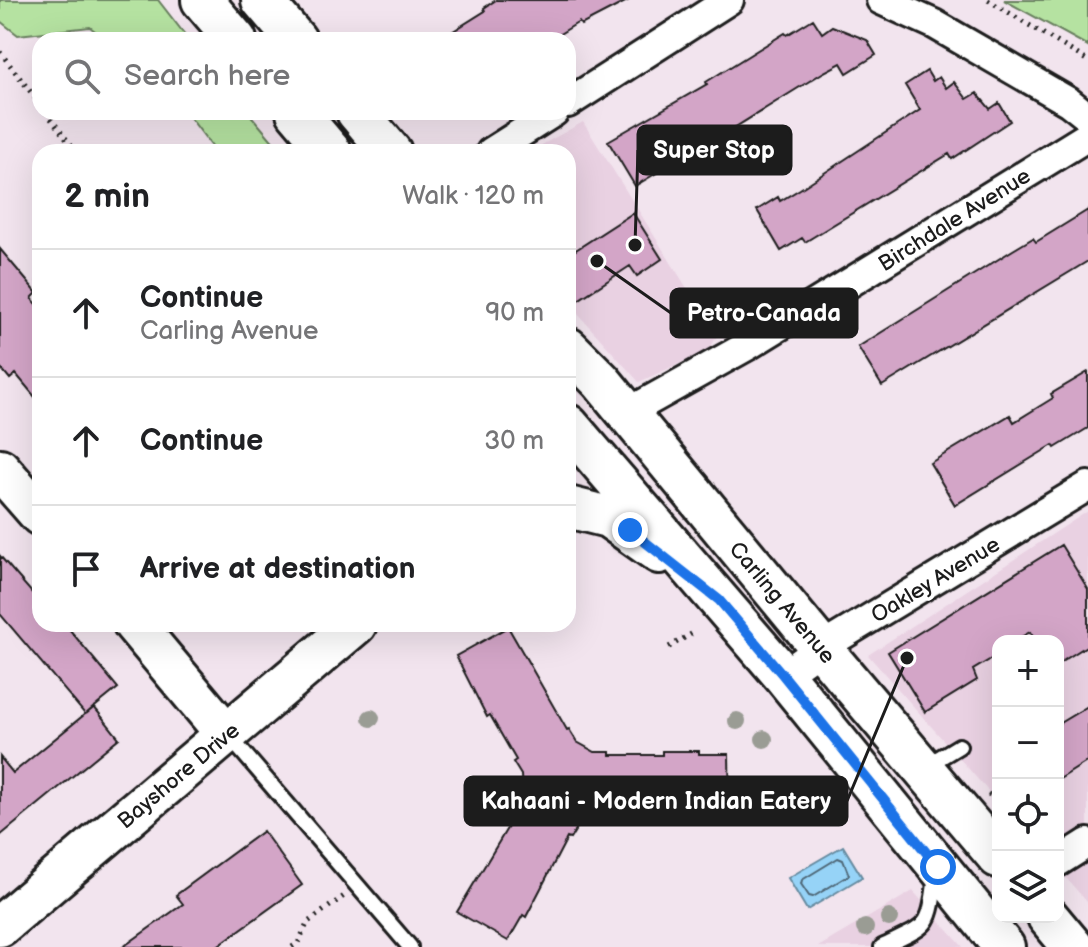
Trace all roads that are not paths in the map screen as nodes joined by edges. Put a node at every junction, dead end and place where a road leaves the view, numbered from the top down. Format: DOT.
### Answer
graph roads {
  1 [pos="202,0"];
  2 [pos="262,0"];
  3 [pos="729,0"];
  4 [pos="881,0"];
  5 [pos="229,32"];
  6 [pos="289,32"];
  7 [pos="576,98"];
  8 [pos="1088,117"];
  9 [pos="304,120"];
  10 [pos="364,120"];
  11 [pos="541,120"];
  12 [pos="1081,141"];
  13 [pos="324,144"];
  14 [pos="384,144"];
  15 [pos="504,144"];
  16 [pos="576,356"];
  17 [pos="627,413"];
  18 [pos="576,435"];
  19 [pos="576,441"];
  20 [pos="0,469"];
  21 [pos="1088,486"];
  22 [pos="32,506"];
  23 [pos="576,509"];
  24 [pos="719,600"];
  25 [pos="141,632"];
  26 [pos="347,632"];
  27 [pos="821,648"];
  28 [pos="783,675"];
  29 [pos="227,735"];
  30 [pos="959,746"];
  31 [pos="923,768"];
  32 [pos="1088,843"];
  33 [pos="993,851"];
  34 [pos="1064,858"];
  35 [pos="938,867"];
  36 [pos="988,910"];
  37 [pos="2,921"];
  38 [pos="1053,923"];
  39 [pos="410,947"];
  40 [pos="882,947"];
  41 [pos="1004,947"];
  42 [pos="1073,947"];
  1 -- 5 [label="main road"];
  2 -- 6 [label="main road"];
  3 -- 7 [label="street"];
  4 -- 8 [label="street"];
  9 -- 13 [label="main road"];
  10 -- 14 [label="main road"];
  11 -- 15 [label="street"];
  12 -- 17 [label="street, Birchdale Avenue"];
  16 -- 17 [label="main road, Carling Avenue"];
  17 -- 18 [label="main road"];
  17 -- 27 [label="main road, Carling Avenue"];
  19 -- 24 [label="main road"];
  20 -- 22 [label="main road"];
  21 -- 27 [label="street, Oakley Avenue"];
  23 -- 24 [label="main road"];
  24 -- 28 [label="main road"];
  25 -- 29 [label="main road"];
  26 -- 29 [label="main road, Bayshore Drive"];
  27 -- 28 [label="street, Oakley Avenue"];
  27 -- 31 [label="main road, Carling Avenue"];
  28 -- 35 [label="main road"];
  29 -- 37 [label="main road, Bayshore Drive"];
  29 -- 39 [label="lane"];
  30 -- 31 [label="lane"];
  31 -- 33 [label="main road, Carling Avenue"];
  32 -- 34 [label="street"];
  35 -- 36 [label="main road"];
  35 -- 40 [label="lane"];
  36 -- 41 [label="main road"];
  38 -- 42 [label="main road"];
}
